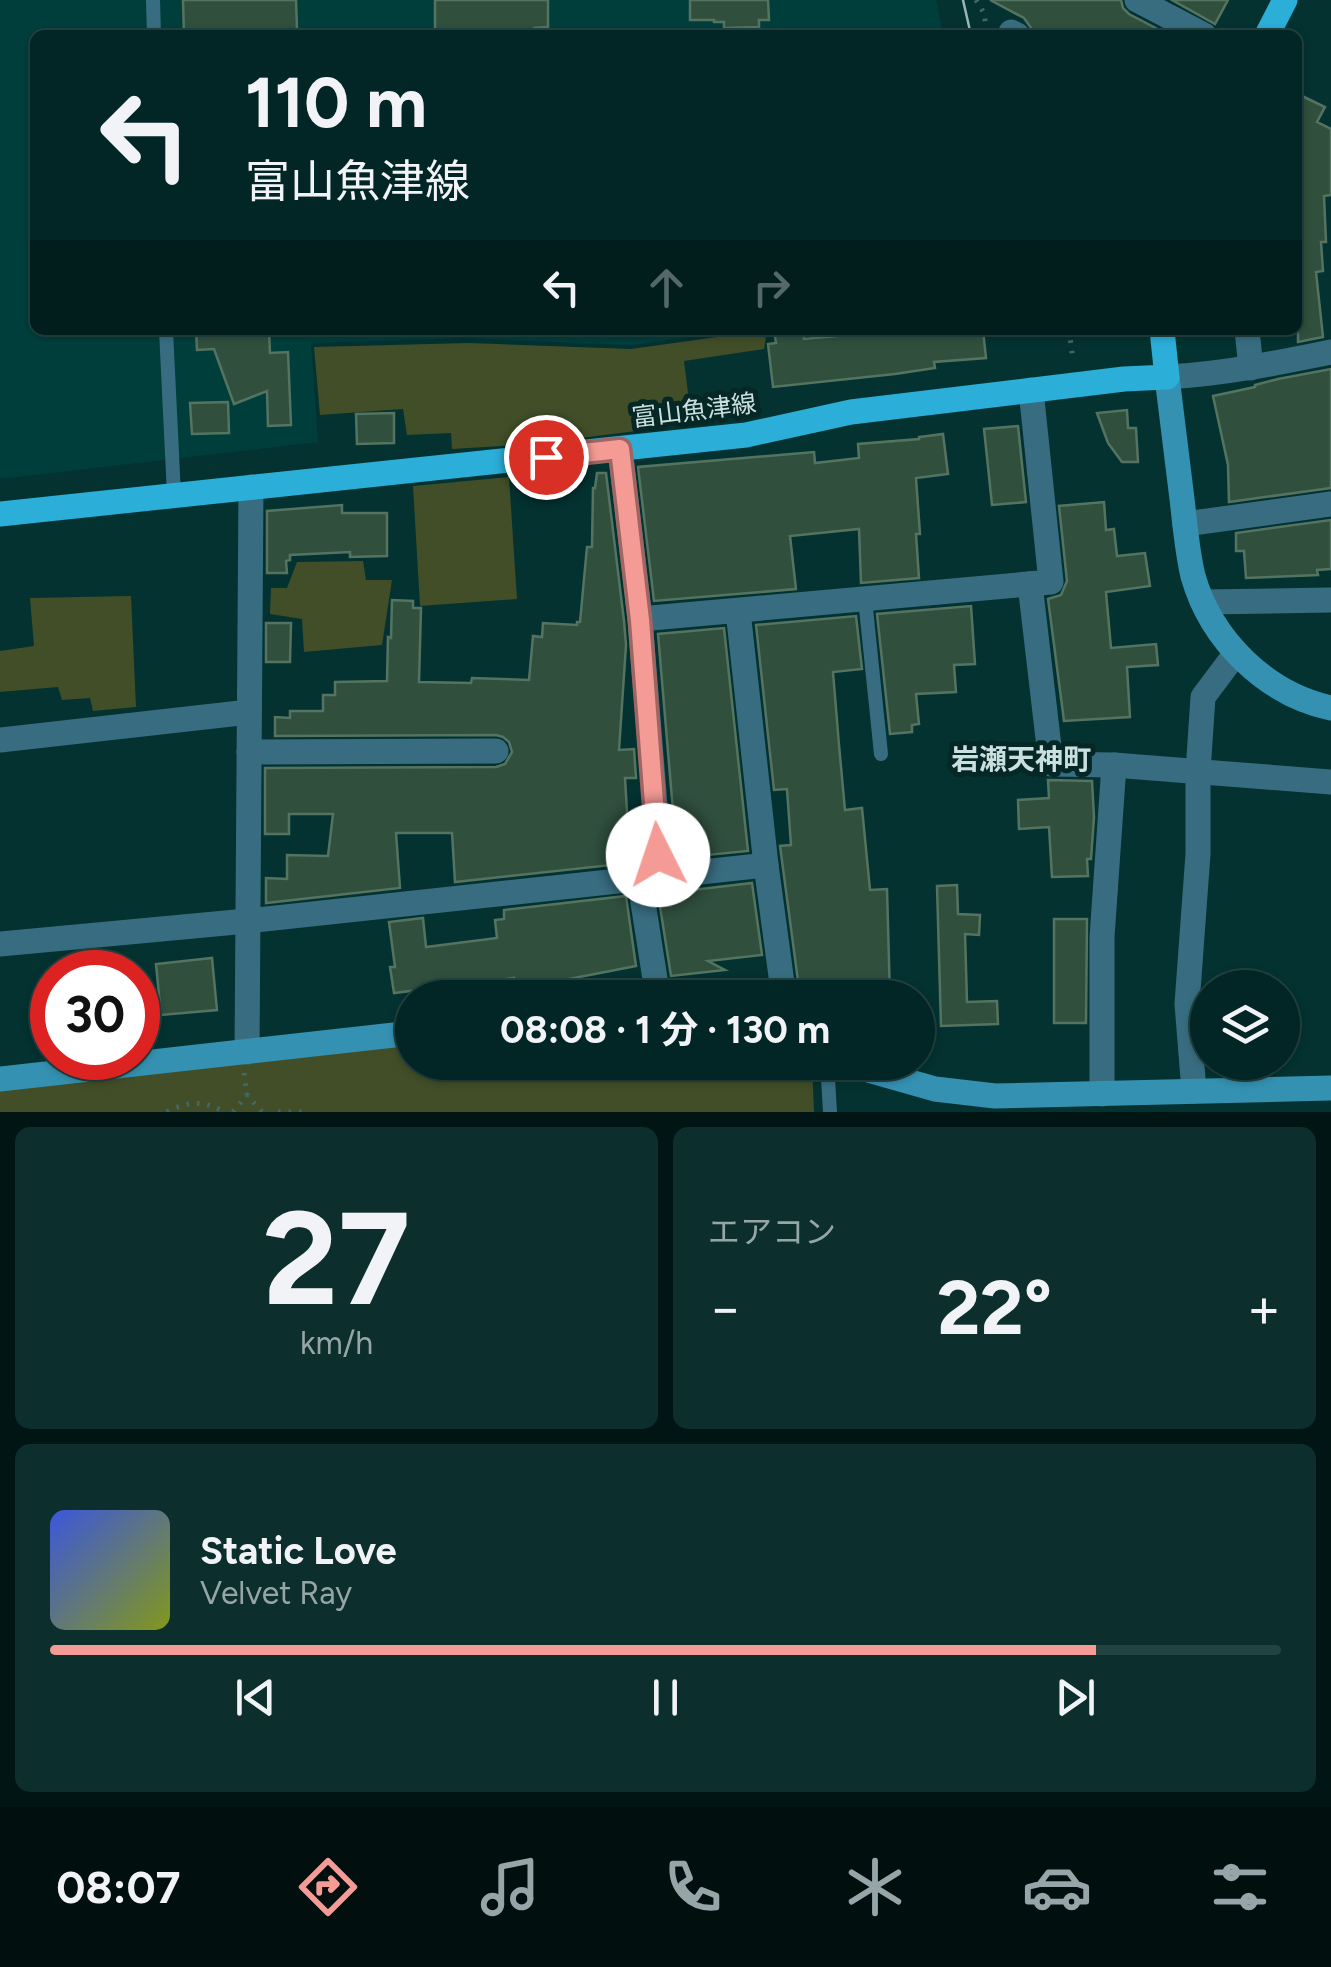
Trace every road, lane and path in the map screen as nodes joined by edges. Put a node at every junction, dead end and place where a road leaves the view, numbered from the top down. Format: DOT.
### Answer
graph roads {
  1 [pos="153,0"];
  2 [pos="976,0"];
  3 [pos="1138,0"];
  4 [pos="1285,0"];
  5 [pos="154,30"];
  6 [pos="1001,30"];
  7 [pos="1195,30"];
  8 [pos="1270,30"];
  9 [pos="166,335"];
  10 [pos="1070,335"];
  11 [pos="1163,335"];
  12 [pos="1248,335"];
  13 [pos="1331,352"];
  14 [pos="1073,360"];
  15 [pos="1252,368"];
  16 [pos="1168,377"];
  17 [pos="1032,390"];
  18 [pos="620,449"];
  19 [pos="250,487"];
  20 [pos="174,495"];
  21 [pos="1331,504"];
  22 [pos="0,514"];
  23 [pos="1185,524"];
  24 [pos="1030,584"];
  25 [pos="865,599"];
  26 [pos="1331,600"];
  27 [pos="1203,602"];
  28 [pos="738,612"];
  29 [pos="640,620"];
  30 [pos="1236,653"];
  31 [pos="1331,708"];
  32 [pos="250,712"];
  33 [pos="0,740"];
  34 [pos="496,751"];
  35 [pos="249,752"];
  36 [pos="881,754"];
  37 [pos="1114,766"];
  38 [pos="1198,772"];
  39 [pos="1331,782"];
  40 [pos="766,865"];
  41 [pos="639,878"];
  42 [pos="247,921"];
  43 [pos="0,944"];
  44 [pos="655,980"];
  45 [pos="782,980"];
  46 [pos="395,1035"];
  47 [pos="246,1052"];
  48 [pos="0,1079"];
  49 [pos="828,1080"];
  50 [pos="901,1080"];
  51 [pos="1331,1088"];
  52 [pos="1194,1091"];
  53 [pos="1102,1094"];
  54 [pos="166,1112"];
  55 [pos="224,1112"];
  56 [pos="233,1112"];
  57 [pos="262,1112"];
  58 [pos="278,1112"];
  59 [pos="308,1112"];
  60 [pos="830,1112"];
  1 -- 5 [label="lane"];
  2 -- 6 [label="path"];
  3 -- 7 [label="street"];
  4 -- 8 [label="main road"];
  9 -- 20 [label="lane"];
  10 -- 14 [label="path"];
  11 -- 16 [label="main road"];
  12 -- 15 [label="street"];
  13 -- 15 [label="street"];
  15 -- 16 [label="street"];
  16 -- 17 [label="main road, 富山魚津線"];
  16 -- 23 [label="street"];
  17 -- 18 [label="main road, 富山魚津線"];
  17 -- 24 [label="street"];
  18 -- 19 [label="main road, 富山魚津線"];
  18 -- 29 [label="street"];
  19 -- 20 [label="main road, 富山魚津線"];
  19 -- 32 [label="street"];
  20 -- 22 [label="main road, 富山魚津線"];
  21 -- 23 [label="street"];
  23 -- 27 [label="street"];
  24 -- 25 [label="street"];
  24 -- 37 [label="street"];
  25 -- 28 [label="street"];
  25 -- 36 [label="lane"];
  26 -- 27 [label="street"];
  27 -- 30 [label="street"];
  28 -- 29 [label="street"];
  28 -- 40 [label="street"];
  29 -- 41 [label="street"];
  30 -- 31 [label="street"];
  30 -- 38 [label="street"];
  32 -- 33 [label="street"];
  32 -- 35 [label="street"];
  34 -- 35 [label="street"];
  35 -- 42 [label="street"];
  37 -- 38 [label="street"];
  37 -- 53 [label="street"];
  38 -- 39 [label="street"];
  38 -- 52 [label="street"];
  40 -- 41 [label="street"];
  40 -- 45 [label="street"];
  41 -- 42 [label="street"];
  41 -- 44 [label="street"];
  42 -- 43 [label="street"];
  42 -- 47 [label="street"];
  46 -- 47 [label="street"];
  47 -- 48 [label="street"];
  49 -- 60 [label="lane"];
  50 -- 53 [label="street"];
  51 -- 52 [label="street"];
  52 -- 53 [label="street"];
  54 -- 55 [label="path"];
  56 -- 57 [label="path"];
  58 -- 59 [label="path"];
}
